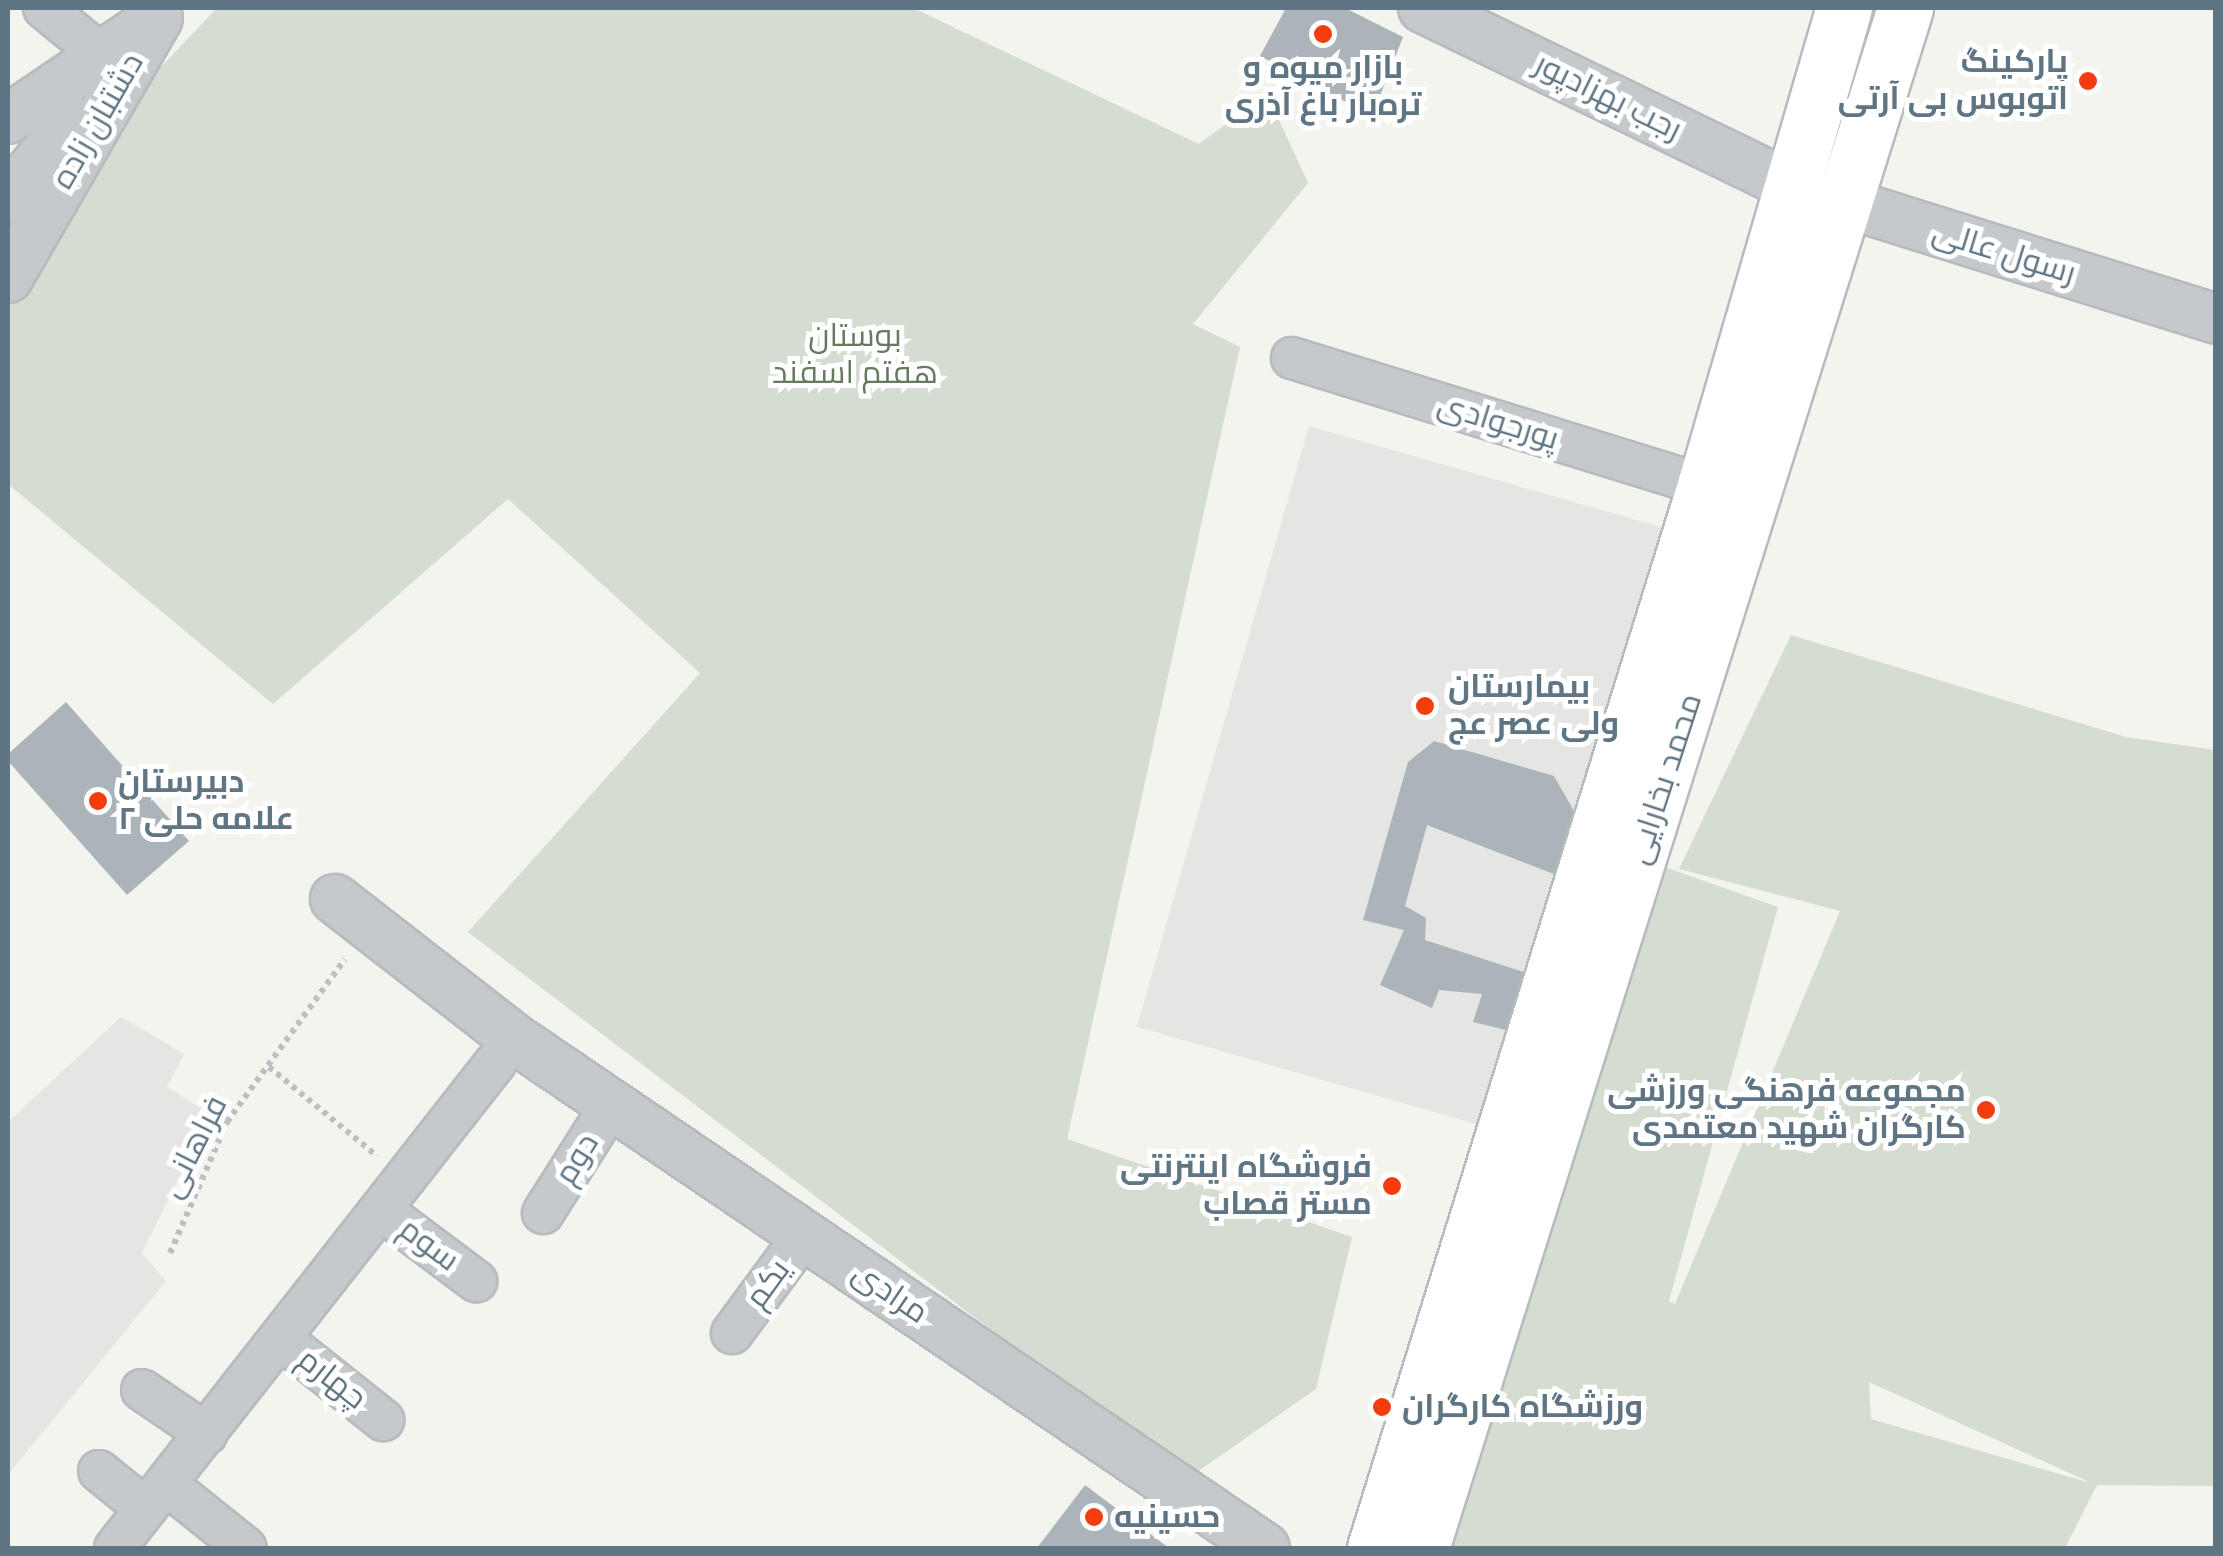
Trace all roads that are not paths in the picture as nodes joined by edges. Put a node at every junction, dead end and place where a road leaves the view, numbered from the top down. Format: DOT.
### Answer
graph roads {
  1 [pos="44,8"];
  2 [pos="1422,8"];
  3 [pos="1844,8"];
  4 [pos="1905,8"];
  5 [pos="162,13"];
  6 [pos="116,66"];
  7 [pos="8,119"];
  8 [pos="1792,186"];
  9 [pos="8,199"];
  10 [pos="1846,204"];
  11 [pos="8,214"];
  12 [pos="8,278"];
  13 [pos="2216,319"];
  14 [pos="1292,358"];
  15 [pos="1705,486"];
  16 [pos="1691,615"];
  17 [pos="352,912"];
  18 [pos="506,1050"];
  19 [pos="612,1104"];
  20 [pos="393,1194"];
  21 [pos="543,1213"];
  22 [pos="804,1235"];
  23 [pos="476,1281"];
  24 [pos="732,1333"];
  25 [pos="280,1338"];
  26 [pos="142,1390"];
  27 [pos="383,1420"];
  28 [pos="208,1434"];
  29 [pos="98,1471"];
  30 [pos="156,1496"];
  31 [pos="115,1548"];
  32 [pos="246,1548"];
  33 [pos="1265,1548"];
  34 [pos="1376,1548"];
  35 [pos="1421,1548"];
  1 -- 6 [label="street"];
  2 -- 8 [label="street, رجب بهزادپور"];
  3 -- 8 [label="main road, محمد بخارایی"];
  4 -- 10 [label="main road, محمد بخارایی"];
  5 -- 6 [label="street"];
  5 -- 7 [label="street, دشتبان زاده"];
  5 -- 11 [label="street"];
  5 -- 12 [label="street, دشتبان زاده"];
  6 -- 9 [label="street"];
  8 -- 10 [label="street, رسول عالی"];
  8 -- 15 [label="main road, محمد بخارایی"];
  10 -- 13 [label="street, رسول عالی"];
  10 -- 16 [label="main road, محمد بخارایی"];
  14 -- 15 [label="street, پورجوادی"];
  15 -- 16 [label="main road, محمد بخارایی"];
  16 -- 34 [label="main road, محمد بخارایی"];
  16 -- 35 [label="main road, محمد بخارایی"];
  17 -- 18 [label="street, مرادی"];
  18 -- 19 [label="street, مرادی"];
  18 -- 20 [label="street"];
  19 -- 21 [label="street, دوم"];
  19 -- 22 [label="street, مرادی"];
  20 -- 23 [label="street, سوم"];
  20 -- 25 [label="street"];
  22 -- 24 [label="street, یکم"];
  22 -- 33 [label="street, مرادی"];
  25 -- 27 [label="street, چهارم"];
  25 -- 28 [label="street"];
  26 -- 28 [label="street"];
  28 -- 30 [label="street"];
  29 -- 30 [label="street"];
  30 -- 31 [label="street"];
  30 -- 32 [label="street"];
}
